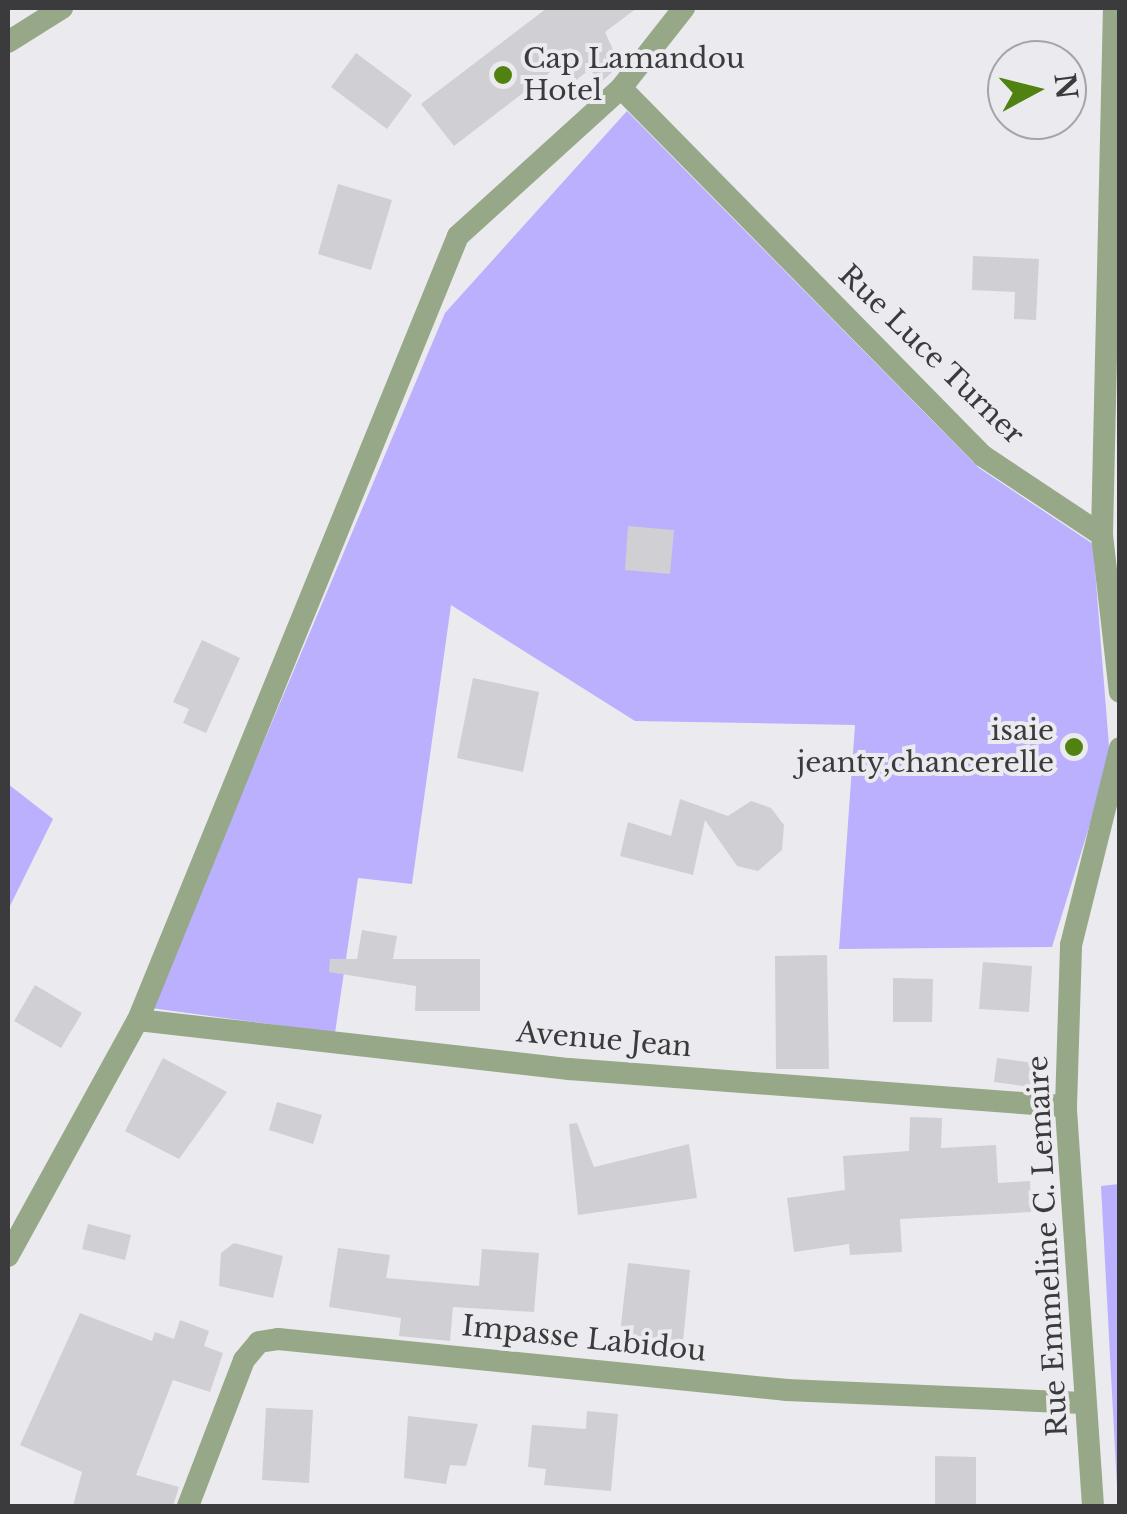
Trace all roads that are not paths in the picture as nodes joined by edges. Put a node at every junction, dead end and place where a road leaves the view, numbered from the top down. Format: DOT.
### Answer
graph roads {
  1 [pos="62,8"];
  2 [pos="684,8"];
  3 [pos="1114,8"];
  4 [pos="8,42"];
  5 [pos="621,88"];
  6 [pos="1102,535"];
  7 [pos="1120,692"];
  8 [pos="1120,748"];
  9 [pos="138,1020"];
  10 [pos="1066,1106"];
  11 [pos="8,1256"];
  12 [pos="1083,1404"];
  13 [pos="188,1506"];
  14 [pos="1093,1506"];
  1 -- 4 [label="street"];
  2 -- 5 [label="street"];
  3 -- 6 [label="street"];
  5 -- 6 [label="street, Rue Luce Turner"];
  5 -- 9 [label="street"];
  6 -- 7 [label="street"];
  8 -- 10 [label="street, Rue Emmeline C. Lemaire"];
  9 -- 10 [label="street, Avenue Jean"];
  9 -- 11 [label="street"];
  10 -- 12 [label="street, Rue Emmeline C. Lemaire"];
  12 -- 13 [label="street, Impasse Labidou"];
  12 -- 14 [label="street, Rue Emmeline C. Lemaire"];
}
